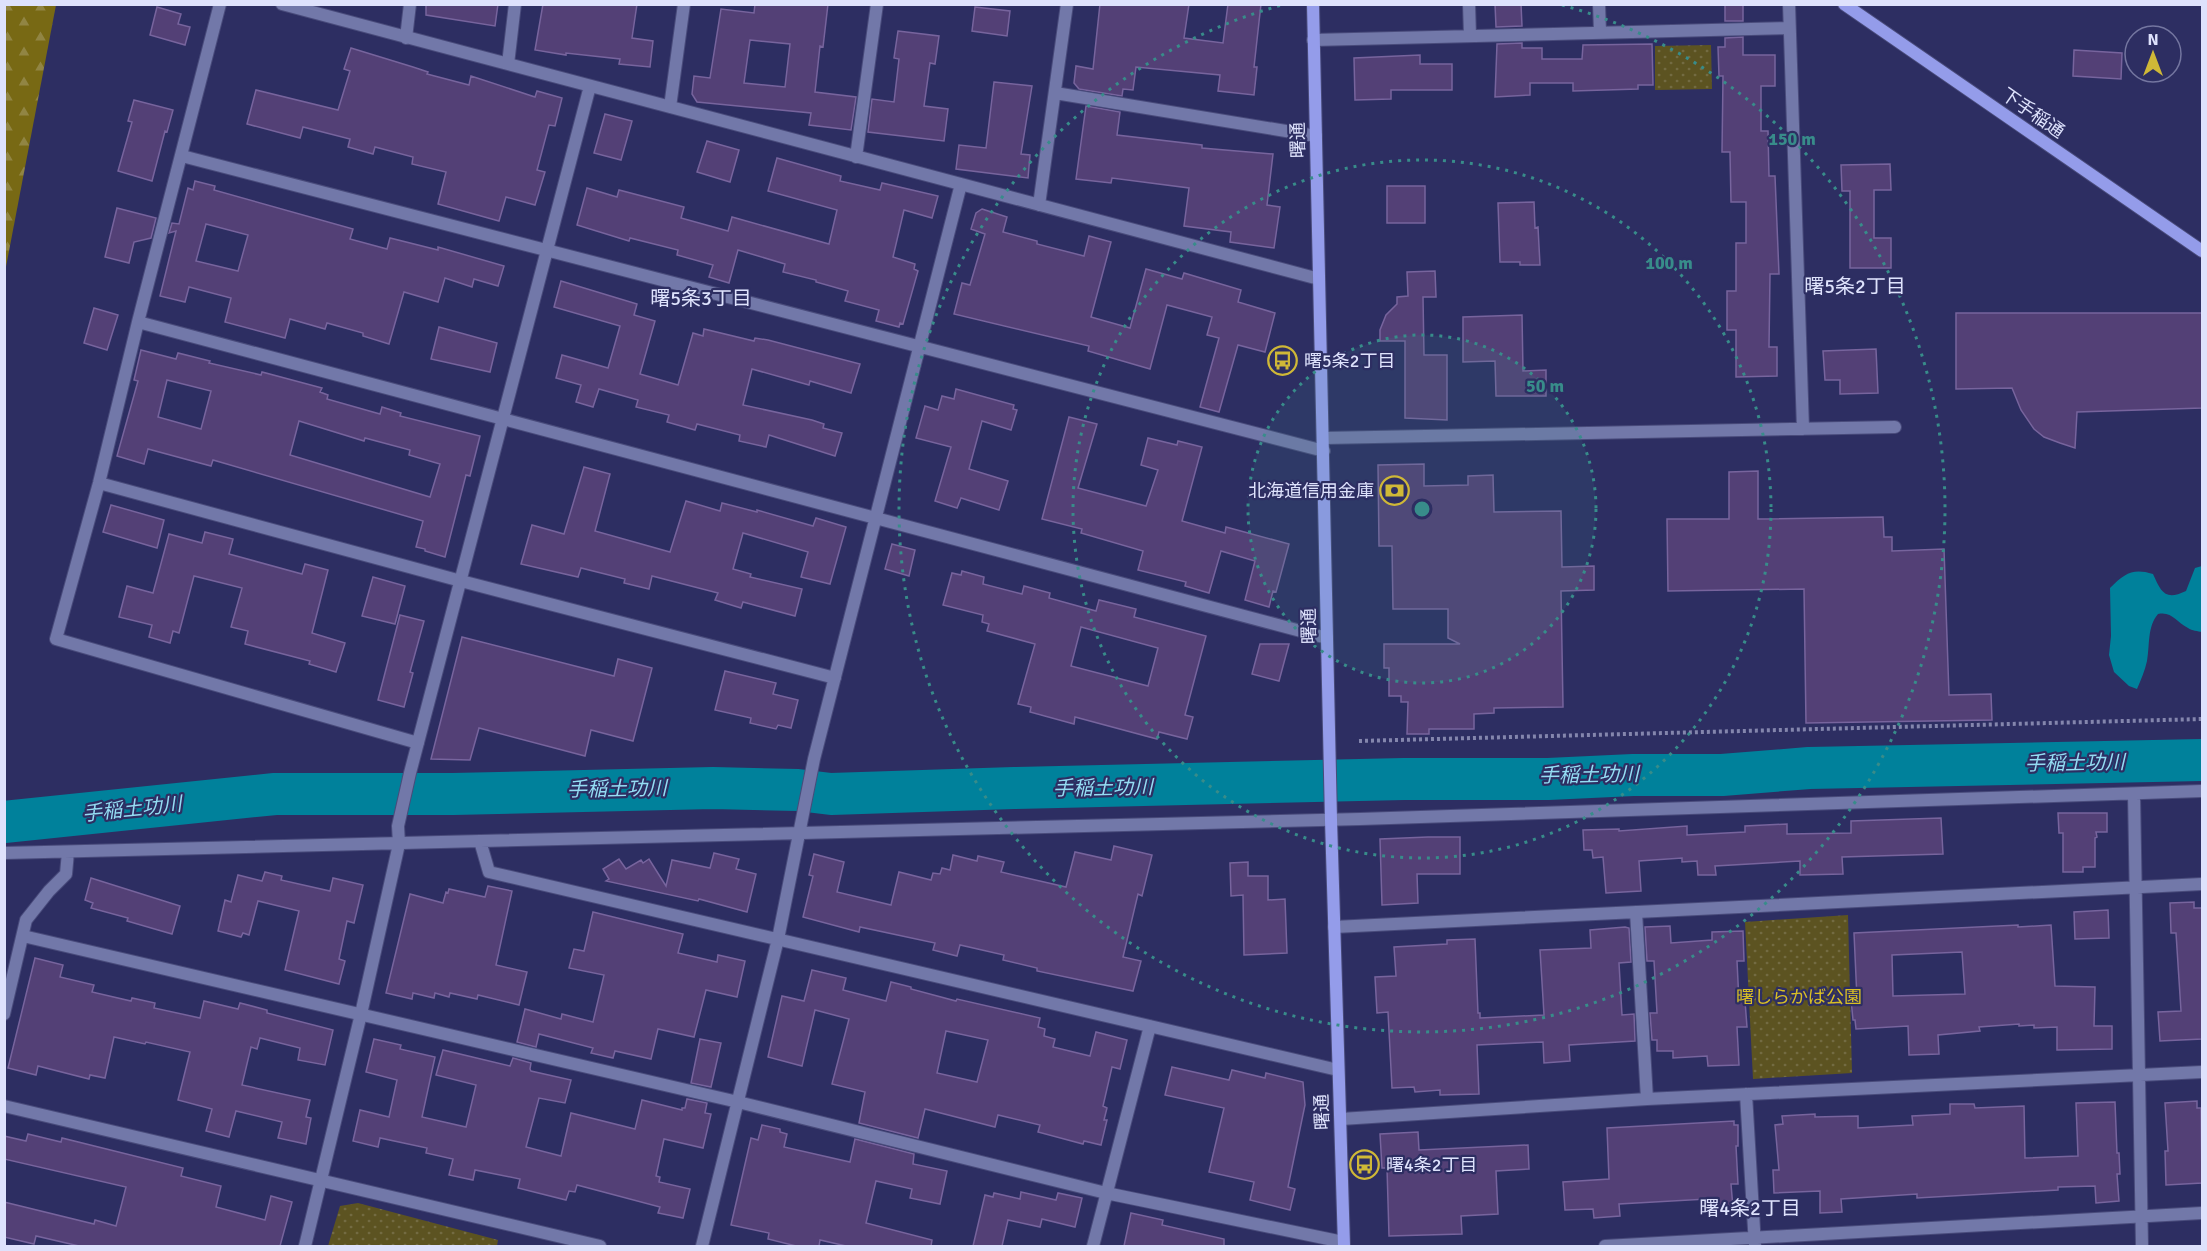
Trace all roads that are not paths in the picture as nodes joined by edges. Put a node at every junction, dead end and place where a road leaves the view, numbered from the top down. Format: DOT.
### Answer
graph roads {
  1 [pos="220,4"];
  2 [pos="282,4"];
  3 [pos="410,4"];
  4 [pos="515,4"];
  5 [pos="684,4"];
  6 [pos="877,4"];
  7 [pos="1067,4"];
  8 [pos="1312,4"];
  9 [pos="1469,4"];
  10 [pos="1599,4"];
  11 [pos="1789,4"];
  12 [pos="1844,4"];
  13 [pos="303,7"];
  14 [pos="1789,28"];
  15 [pos="1600,32"];
  16 [pos="1470,36"];
  17 [pos="406,38"];
  18 [pos="1313,40"];
  19 [pos="508,64"];
  20 [pos="590,86"];
  21 [pos="1055,93"];
  22 [pos="670,107"];
  23 [pos="1316,136"];
  24 [pos="182,156"];
  25 [pos="856,157"];
  26 [pos="961,184"];
  27 [pos="1039,205"];
  28 [pos="548,251"];
  29 [pos="2202,251"];
  30 [pos="1319,279"];
  31 [pos="138,322"];
  32 [pos="920,347"];
  33 [pos="504,418"];
  34 [pos="1895,427"];
  35 [pos="1803,429"];
  36 [pos="1324,438"];
  37 [pos="1324,452"];
  38 [pos="99,483"];
  39 [pos="876,517"];
  40 [pos="461,581"];
  41 [pos="1327,638"];
  42 [pos="835,678"];
  43 [pos="418,743"];
  44 [pos="2202,791"];
  45 [pos="2134,794"];
  46 [pos="1331,820"];
  47 [pos="798,834"];
  48 [pos="480,841"];
  49 [pos="399,844"];
  50 [pos="67,852"];
  51 [pos="4,853"];
  52 [pos="2202,884"];
  53 [pos="2135,887"];
  54 [pos="1636,912"];
  55 [pos="1334,927"];
  56 [pos="22,936"];
  57 [pos="778,939"];
  58 [pos="4,1014"];
  59 [pos="361,1014"];
  60 [pos="1150,1026"];
  61 [pos="1338,1070"];
  62 [pos="2202,1072"];
  63 [pos="2138,1076"];
  64 [pos="1746,1094"];
  65 [pos="1647,1100"];
  66 [pos="738,1102"];
  67 [pos="4,1106"];
  68 [pos="1341,1119"];
  69 [pos="321,1181"];
  70 [pos="1106,1193"];
  71 [pos="2202,1213"];
  72 [pos="2142,1216"];
  73 [pos="1755,1242"];
  74 [pos="1344,1244"];
  75 [pos="305,1246"];
  76 [pos="600,1246"];
  77 [pos="702,1246"];
  78 [pos="1093,1246"];
  79 [pos="1605,1246"];
  80 [pos="2142,1246"];
  1 -- 24 [label="street"];
  2 -- 13 [label="street"];
  3 -- 17 [label="street"];
  4 -- 19 [label="street"];
  5 -- 22 [label="street"];
  6 -- 25 [label="street"];
  7 -- 21 [label="street"];
  8 -- 18 [label="street, 曙通"];
  9 -- 16 [label="street"];
  10 -- 15 [label="street"];
  11 -- 14 [label="street"];
  12 -- 29 [label="street, 下手稲通"];
  13 -- 17 [label="street"];
  14 -- 15 [label="street"];
  14 -- 35 [label="street"];
  15 -- 16 [label="street"];
  16 -- 18 [label="street"];
  17 -- 19 [label="street"];
  18 -- 23 [label="street, 曙通"];
  19 -- 20 [label="street"];
  20 -- 22 [label="street"];
  20 -- 28 [label="street"];
  21 -- 23 [label="street"];
  21 -- 27 [label="street"];
  22 -- 25 [label="street"];
  23 -- 30 [label="street, 曙通"];
  24 -- 28 [label="street"];
  24 -- 31 [label="street"];
  25 -- 26 [label="street"];
  26 -- 27 [label="street"];
  26 -- 32 [label="street"];
  27 -- 30 [label="street"];
  28 -- 32 [label="street"];
  28 -- 33 [label="street"];
  30 -- 36 [label="street, 曙通"];
  31 -- 33 [label="street"];
  31 -- 38 [label="street"];
  32 -- 37 [label="street"];
  32 -- 39 [label="street"];
  33 -- 39 [label="street"];
  33 -- 40 [label="street"];
  34 -- 35 [label="street"];
  35 -- 36 [label="street"];
  36 -- 37 [label="street, 曙通"];
  37 -- 41 [label="street, 曙通"];
  38 -- 40 [label="street"];
  38 -- 43 [label="street"];
  39 -- 41 [label="street"];
  39 -- 42 [label="street"];
  40 -- 42 [label="street"];
  40 -- 43 [label="street"];
  41 -- 46 [label="street, 曙通"];
  42 -- 47 [label="street"];
  43 -- 49 [label="street"];
  44 -- 45 [label="street"];
  45 -- 46 [label="street"];
  45 -- 53 [label="street"];
  46 -- 47 [label="street"];
  46 -- 55 [label="street, 曙通"];
  47 -- 48 [label="street"];
  47 -- 57 [label="street"];
  48 -- 49 [label="street"];
  48 -- 57 [label="street"];
  49 -- 50 [label="street"];
  49 -- 59 [label="street"];
  50 -- 51 [label="street"];
  50 -- 56 [label="street"];
  52 -- 53 [label="street"];
  53 -- 54 [label="street"];
  53 -- 63 [label="street"];
  54 -- 55 [label="street"];
  54 -- 65 [label="street"];
  55 -- 61 [label="street, 曙通"];
  56 -- 58 [label="street"];
  56 -- 59 [label="street"];
  57 -- 60 [label="street"];
  57 -- 66 [label="street"];
  59 -- 66 [label="street"];
  59 -- 69 [label="street"];
  60 -- 61 [label="street"];
  60 -- 70 [label="street"];
  61 -- 68 [label="street, 曙通"];
  62 -- 63 [label="street"];
  63 -- 64 [label="street"];
  63 -- 72 [label="street"];
  64 -- 65 [label="street"];
  64 -- 73 [label="street"];
  65 -- 68 [label="street"];
  66 -- 70 [label="street"];
  66 -- 77 [label="street"];
  67 -- 69 [label="street"];
  68 -- 74 [label="street, 曙通"];
  69 -- 75 [label="street"];
  69 -- 76 [label="street"];
  70 -- 74 [label="street"];
  70 -- 78 [label="street"];
  71 -- 72 [label="street"];
  72 -- 73 [label="street"];
  72 -- 80 [label="street"];
  73 -- 79 [label="street"];
}
